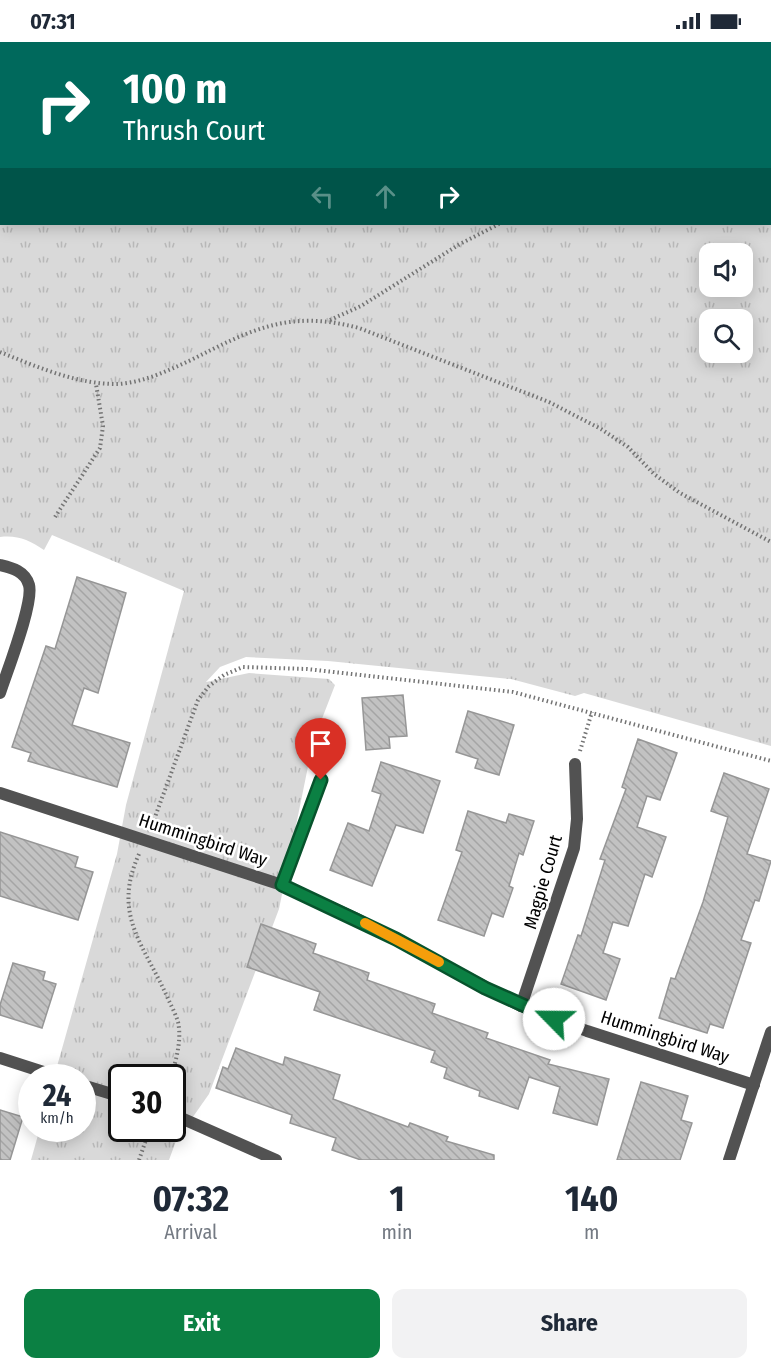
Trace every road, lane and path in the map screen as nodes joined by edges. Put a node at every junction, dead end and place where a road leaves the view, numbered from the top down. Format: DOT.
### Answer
graph roads {
  1 [pos="497,225"];
  2 [pos="329,320"];
  3 [pos="0,352"];
  4 [pos="96,384"];
  5 [pos="55,518"];
  6 [pos="771,542"];
  7 [pos="0,565"];
  8 [pos="0,693"];
  9 [pos="592,711"];
  10 [pos="771,760"];
  11 [pos="575,764"];
  12 [pos="321,780"];
  13 [pos="0,793"];
  14 [pos="146,840"];
  15 [pos="282,885"];
  16 [pos="521,1006"];
  17 [pos="771,1032"];
  18 [pos="0,1058"];
  19 [pos="19,1064"];
  20 [pos="174,1064"];
  21 [pos="754,1085"];
  22 [pos="186,1120"];
  23 [pos="145,1142"];
  24 [pos="139,1160"];
  25 [pos="276,1160"];
  26 [pos="729,1160"];
  1 -- 2 [label="path"];
  2 -- 4 [label="path"];
  2 -- 6 [label="path"];
  3 -- 4 [label="path"];
  4 -- 5 [label="path"];
  7 -- 8 [label="street"];
  9 -- 10 [label="path"];
  9 -- 11 [label="path"];
  9 -- 14 [label="path"];
  11 -- 16 [label="street, Magpie Court"];
  12 -- 15 [label="street"];
  13 -- 14 [label="street, Hummingbird Way"];
  14 -- 15 [label="street, Hummingbird Way"];
  14 -- 20 [label="path"];
  15 -- 16 [label="street, Hummingbird Way"];
  16 -- 21 [label="street, Hummingbird Way"];
  17 -- 21 [label="street"];
  18 -- 19 [label="street"];
  21 -- 26 [label="street"];
  22 -- 25 [label="street"];
  23 -- 24 [label="path"];
}
